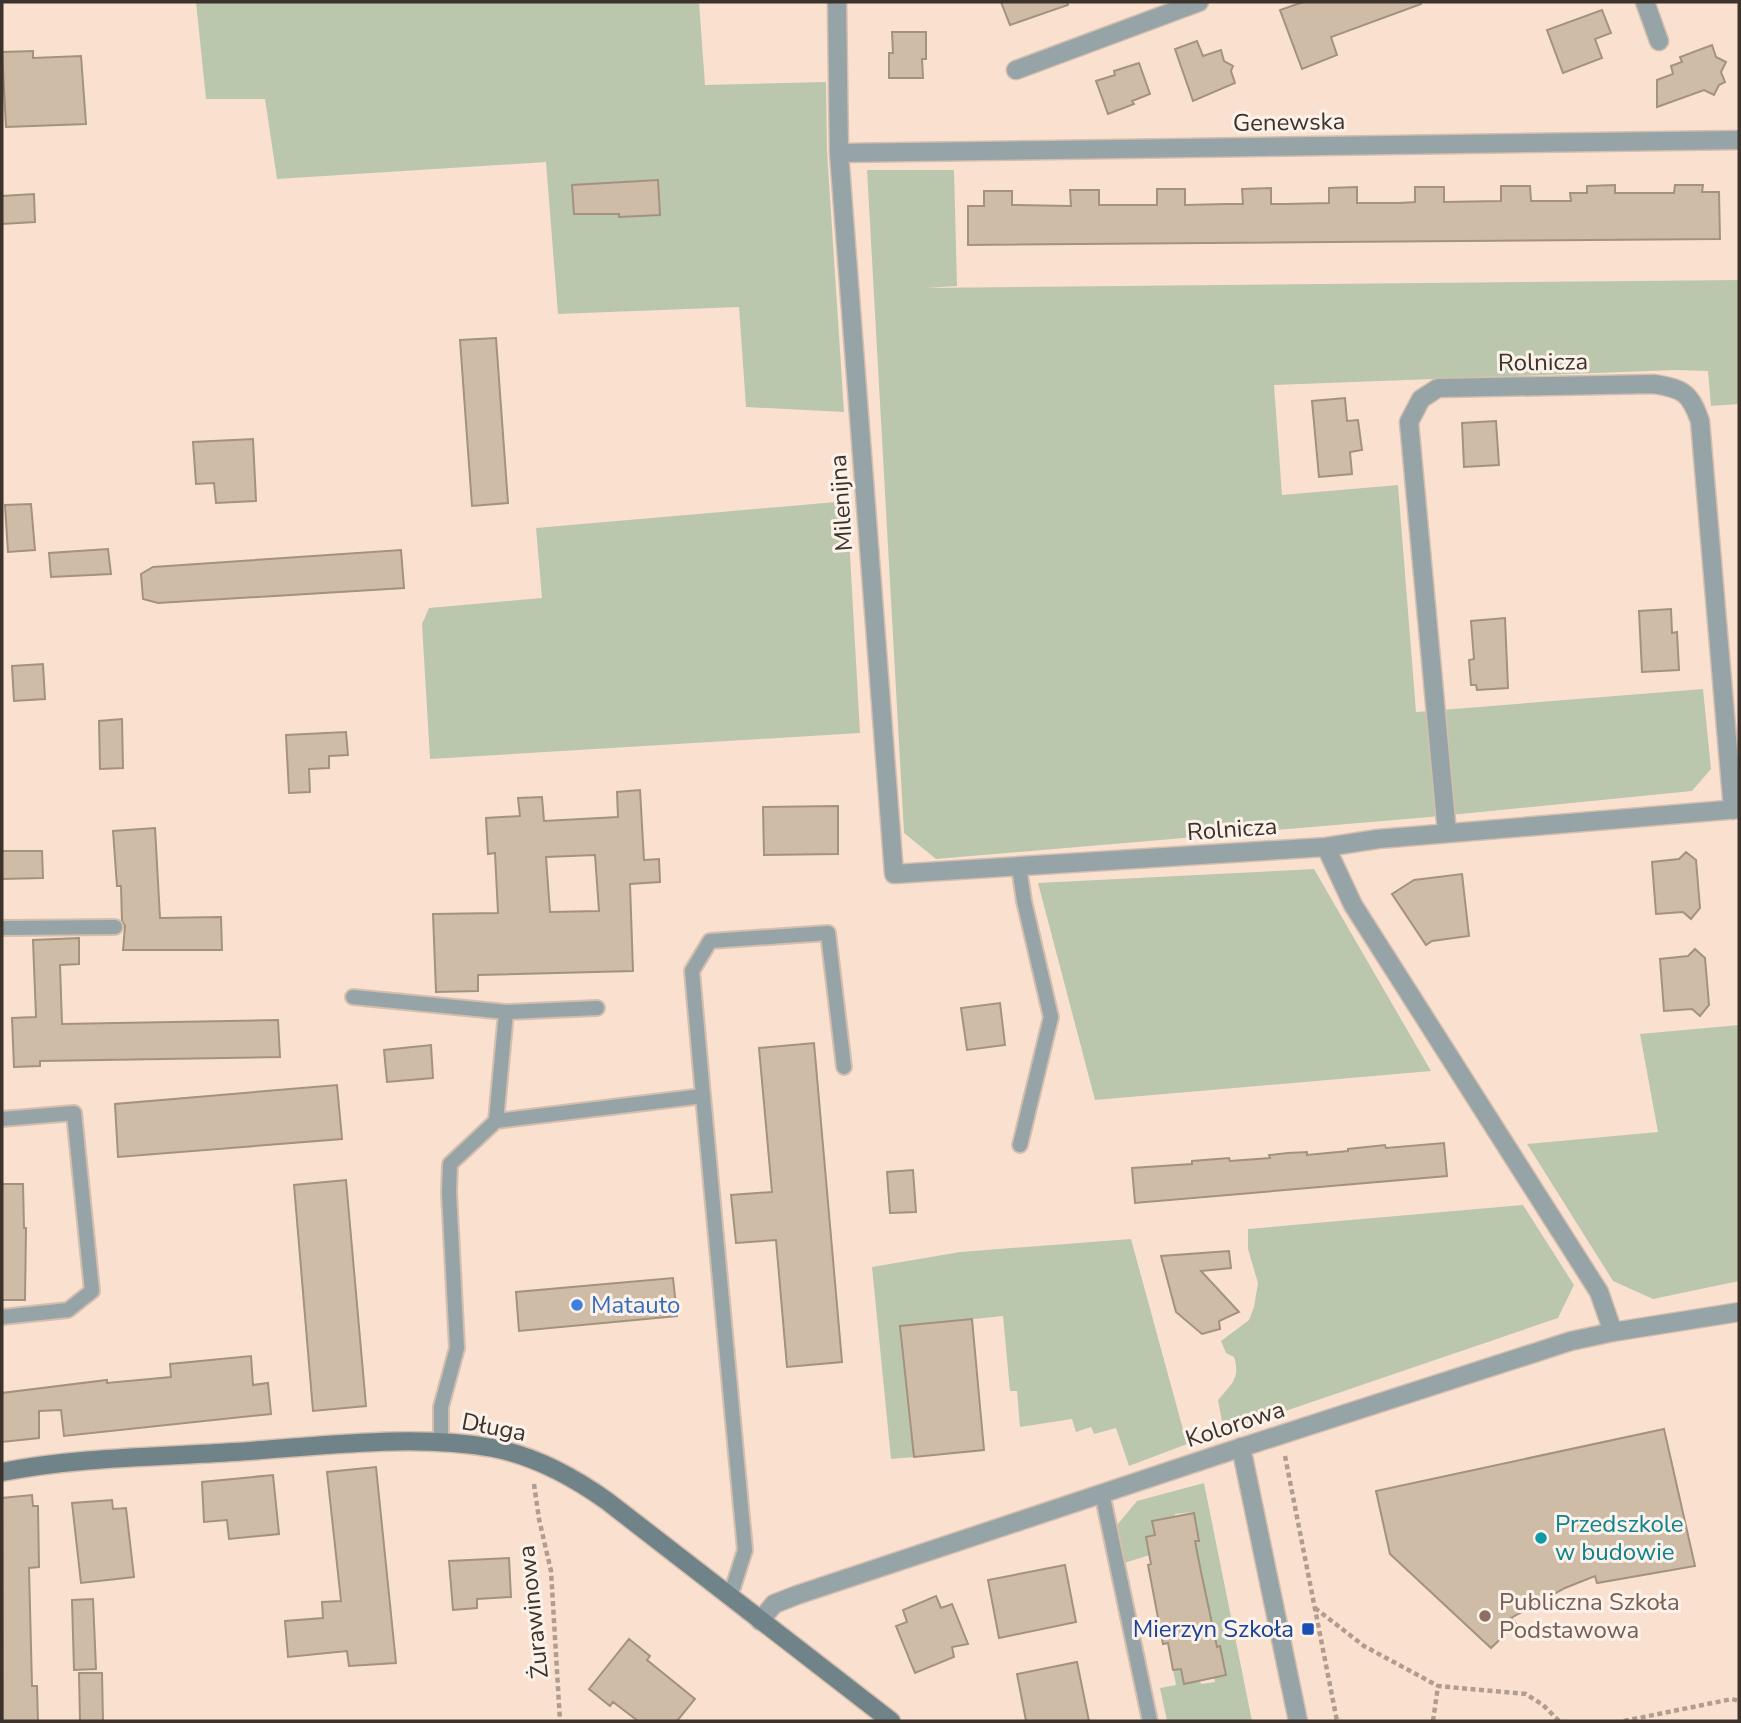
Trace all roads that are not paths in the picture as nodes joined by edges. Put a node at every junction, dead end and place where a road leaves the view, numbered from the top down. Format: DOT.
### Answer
graph roads {
  1 [pos="837,2"];
  2 [pos="1199,2"];
  3 [pos="1645,2"];
  4 [pos="1659,41"];
  5 [pos="1016,69"];
  6 [pos="1739,140"];
  7 [pos="839,153"];
  8 [pos="1736,809"];
  9 [pos="1447,834"];
  10 [pos="1326,847"];
  11 [pos="1019,867"];
  12 [pos="114,927"];
  13 [pos="2,929"];
  14 [pos="354,997"];
  15 [pos="597,1008"];
  16 [pos="506,1012"];
  17 [pos="844,1067"];
  18 [pos="703,1096"];
  19 [pos="2,1119"];
  20 [pos="496,1121"];
  21 [pos="1020,1145"];
  22 [pos="1739,1312"];
  23 [pos="2,1317"];
  24 [pos="1613,1332"];
  25 [pos="441,1442"];
  26 [pos="1241,1447"];
  27 [pos="2,1472"];
  28 [pos="1102,1493"];
  29 [pos="730,1597"];
  30 [pos="760,1621"];
  31 [pos="891,1721"];
  32 [pos="1150,1721"];
  33 [pos="1298,1721"];
  1 -- 7 [label="street, Milenijna"];
  2 -- 5 [label="street"];
  3 -- 4 [label="street"];
  6 -- 7 [label="street, Genewska"];
  7 -- 11 [label="street, Milenijna"];
  8 -- 9 [label="street, Rolnicza"];
  8 -- 9 [label="street, Rolnicza"];
  9 -- 10 [label="street, Rolnicza"];
  10 -- 11 [label="street, Rolnicza"];
  10 -- 24 [label="street"];
  11 -- 21 [label="lane"];
  12 -- 13 [label="lane"];
  14 -- 16 [label="lane"];
  15 -- 16 [label="lane"];
  16 -- 20 [label="lane"];
  17 -- 18 [label="lane"];
  18 -- 20 [label="lane"];
  18 -- 29 [label="lane"];
  19 -- 23 [label="lane"];
  20 -- 25 [label="lane"];
  22 -- 24 [label="street, Kolorowa"];
  24 -- 26 [label="street, Kolorowa"];
  25 -- 27 [label="street, Długa"];
  25 -- 29 [label="street, Długa"];
  26 -- 28 [label="street, Kolorowa"];
  26 -- 33 [label="street"];
  28 -- 30 [label="street, Kolorowa"];
  28 -- 32 [label="lane"];
  29 -- 30 [label="street, Długa"];
  30 -- 31 [label="street, Długa"];
}
